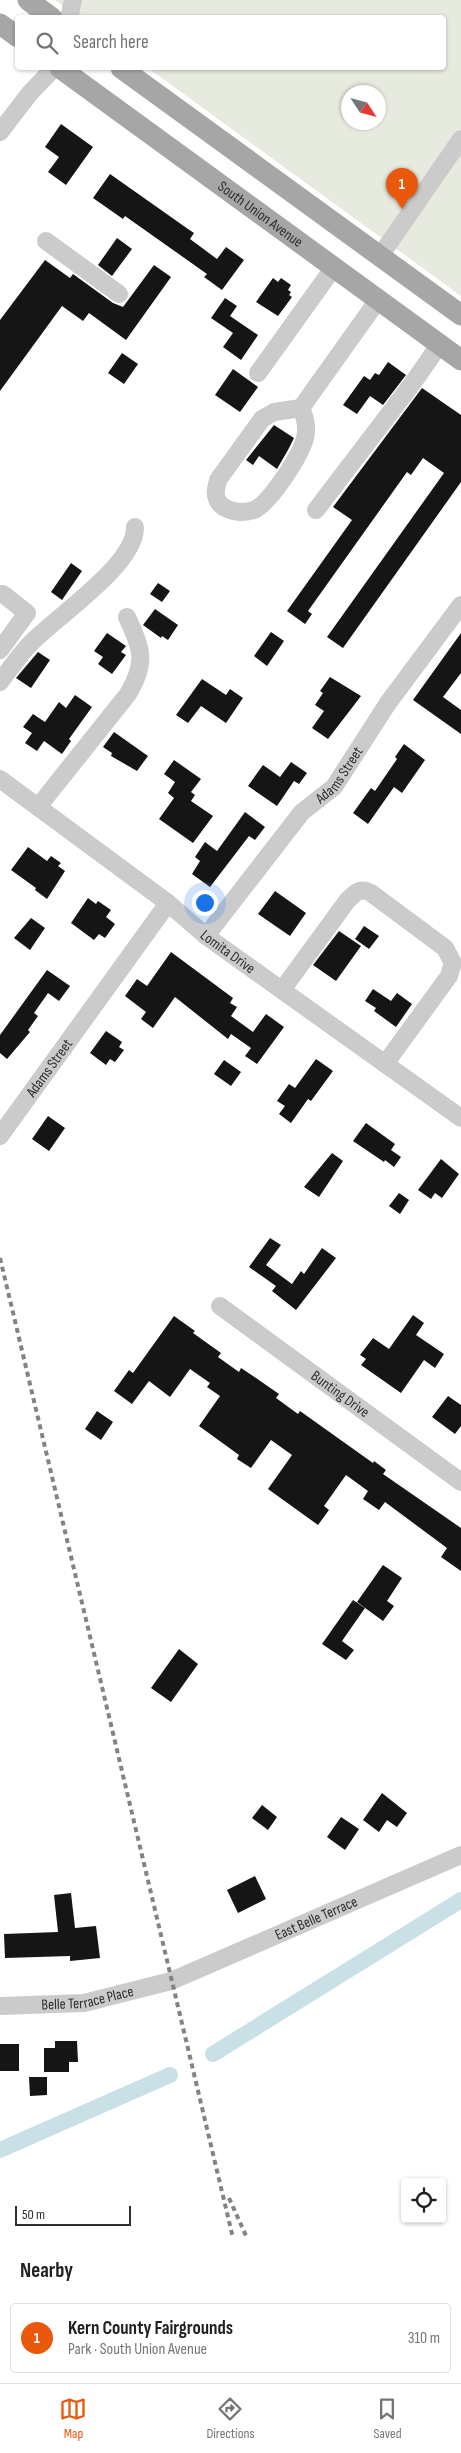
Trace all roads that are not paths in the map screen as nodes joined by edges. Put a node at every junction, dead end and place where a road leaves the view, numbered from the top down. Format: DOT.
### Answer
graph roads {
  1 [pos="28,0"];
  2 [pos="72,0"];
  3 [pos="48,15"];
  4 [pos="70,15"];
  5 [pos="0,24"];
  6 [pos="15,35"];
  7 [pos="52,70"];
  8 [pos="63,70"];
  9 [pos="124,70"];
  10 [pos="0,132"];
  11 [pos="461,139"];
  12 [pos="46,241"];
  13 [pos="380,256"];
  14 [pos="334,267"];
  15 [pos="118,294"];
  16 [pos="378,300"];
  17 [pos="461,315"];
  18 [pos="440,344"];
  19 [pos="461,360"];
  20 [pos="258,373"];
  21 [pos="301,408"];
  22 [pos="316,510"];
  23 [pos="134,527"];
  24 [pos="3,594"];
  25 [pos="461,605"];
  26 [pos="127,617"];
  27 [pos="0,650"];
  28 [pos="0,682"];
  29 [pos="0,778"];
  30 [pos="38,807"];
  31 [pos="168,903"];
  32 [pos="206,936"];
  33 [pos="282,990"];
  34 [pos="385,1064"];
  35 [pos="461,1118"];
  36 [pos="0,1136"];
  37 [pos="220,1306"];
  38 [pos="461,1482"];
  39 [pos="461,1855"];
  40 [pos="171,1981"];
  41 [pos="0,2006"];
  1 -- 3 [label="main road"];
  2 -- 4 [label="street"];
  5 -- 6 [label="main road"];
  7 -- 10 [label="street"];
  8 -- 14 [label="main road, South Union Avenue"];
  9 -- 13 [label="main road"];
  11 -- 13 [label="street"];
  12 -- 15 [label="street"];
  13 -- 17 [label="main road"];
  14 -- 16 [label="main road, South Union Avenue"];
  14 -- 20 [label="street"];
  16 -- 18 [label="main road, South Union Avenue"];
  16 -- 21 [label="street"];
  18 -- 19 [label="main road, South Union Avenue"];
  18 -- 22 [label="street"];
  21 -- 21 [label="street"];
  23 -- 28 [label="street"];
  24 -- 27 [label="street"];
  25 -- 32 [label="street, Adams Street"];
  26 -- 30 [label="street"];
  29 -- 30 [label="street, Lomita Drive"];
  30 -- 31 [label="street, Lomita Drive"];
  31 -- 32 [label="street, Lomita Drive"];
  31 -- 36 [label="street, Adams Street"];
  32 -- 33 [label="street, Lomita Drive"];
  33 -- 34 [label="street, Lomita Drive"];
  33 -- 34 [label="street"];
  34 -- 35 [label="street, Lomita Drive"];
  37 -- 38 [label="street, Bunting Drive"];
  39 -- 40 [label="street, East Belle Terrace"];
  40 -- 41 [label="street, Belle Terrace Place"];
}
